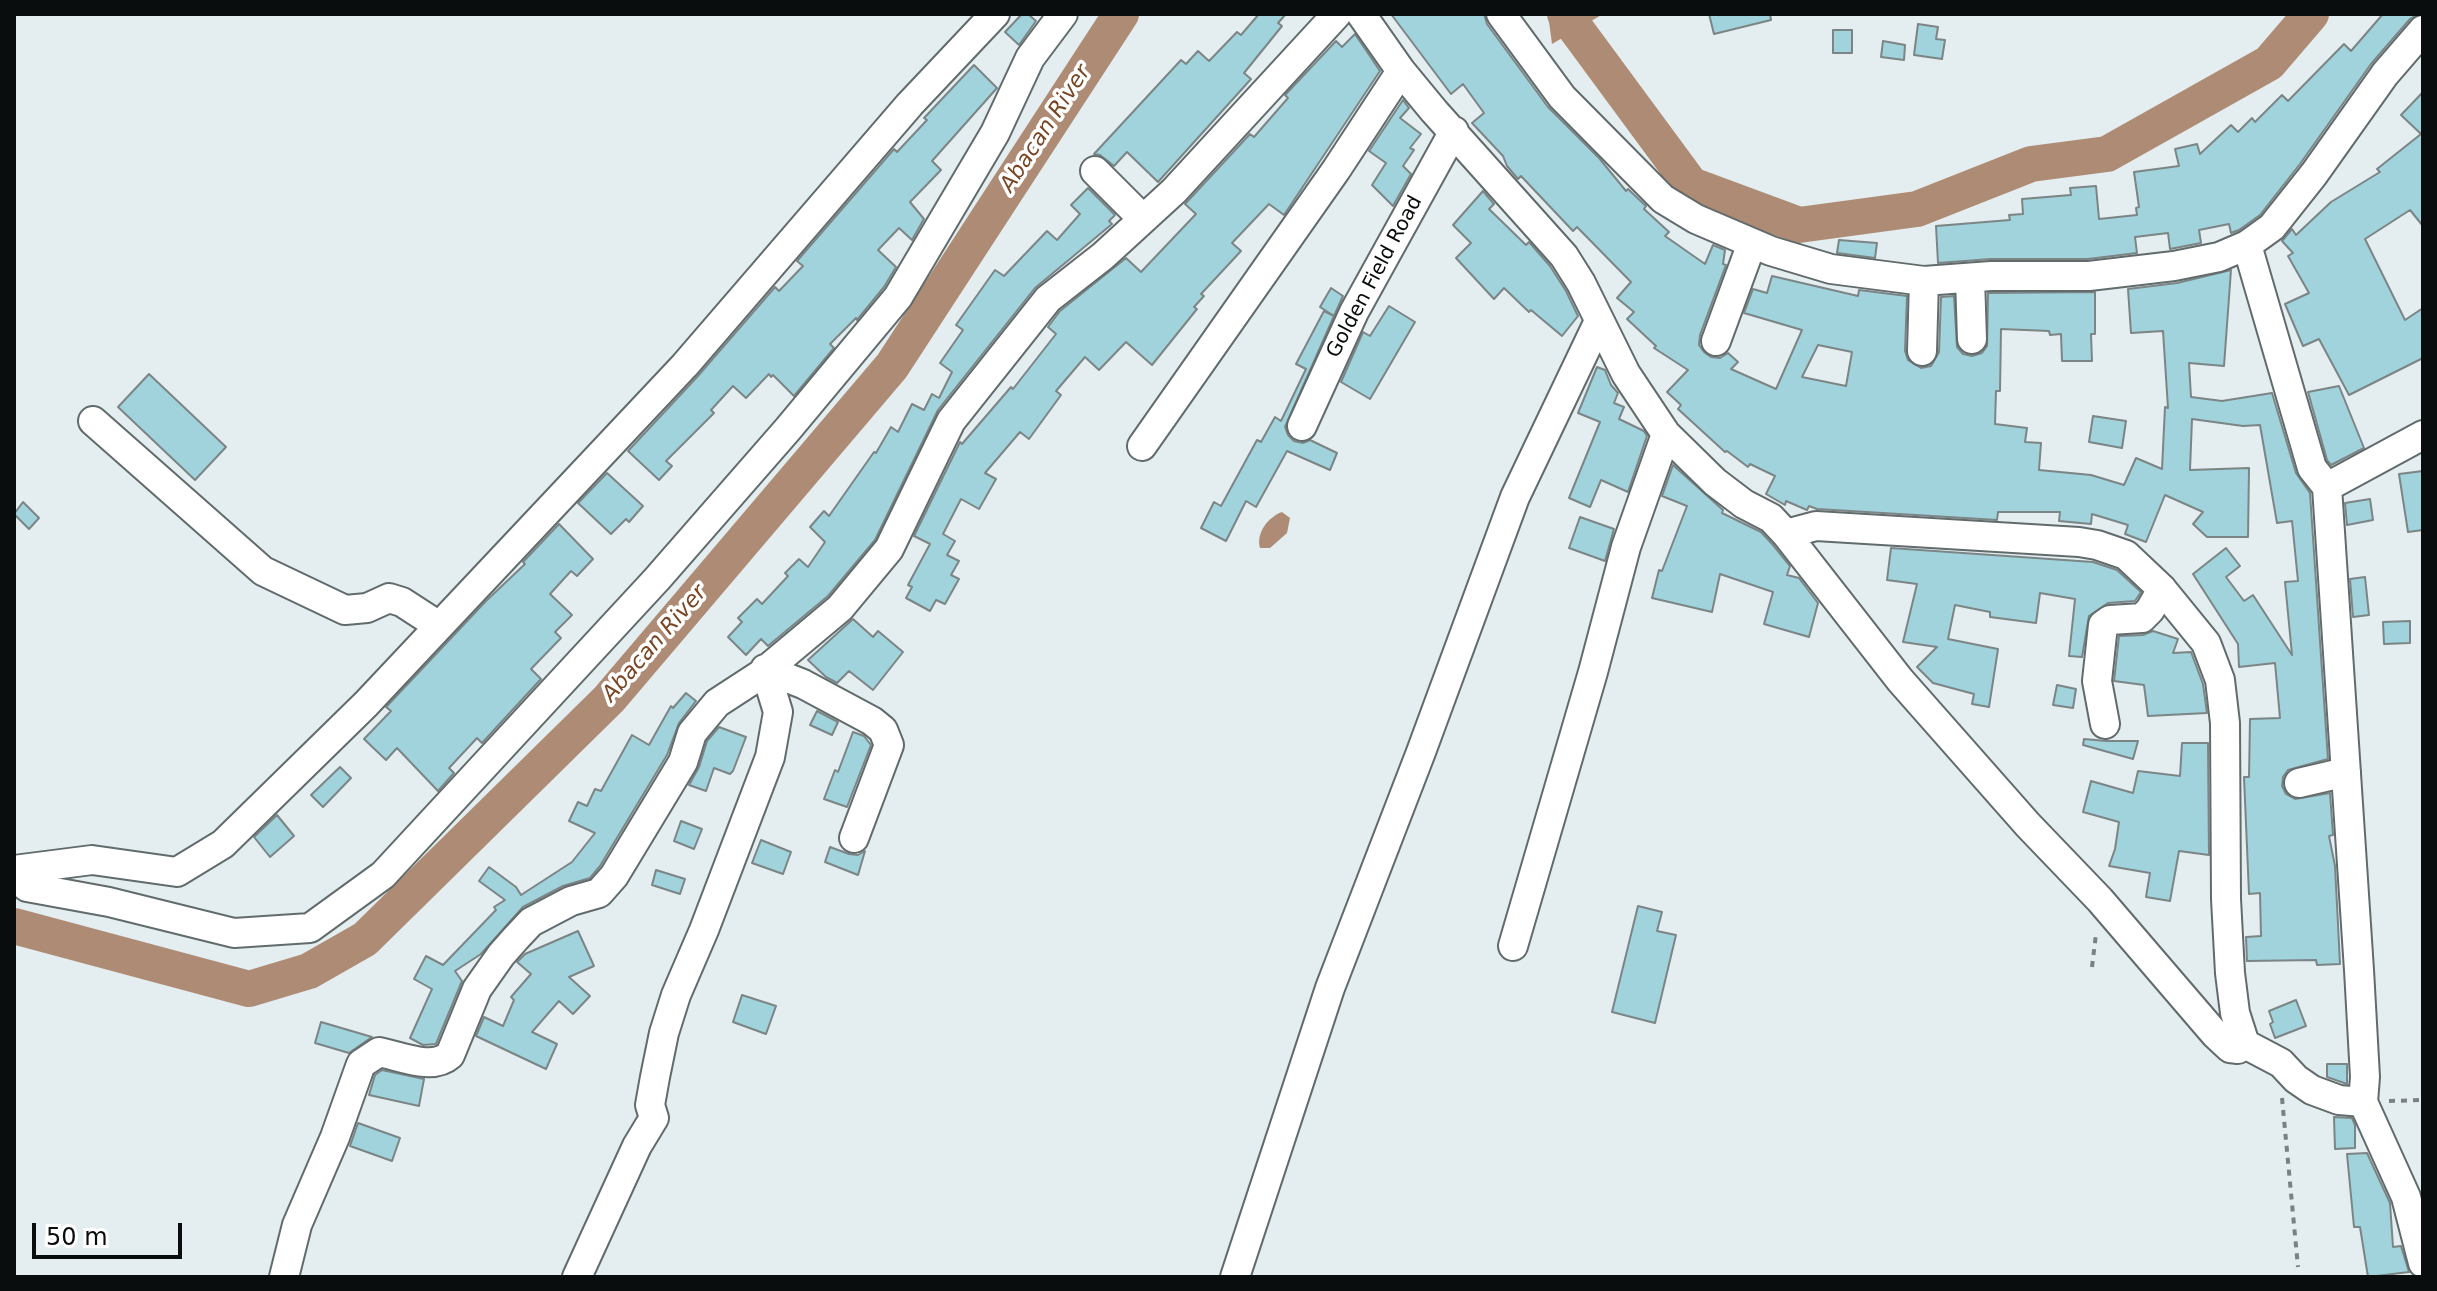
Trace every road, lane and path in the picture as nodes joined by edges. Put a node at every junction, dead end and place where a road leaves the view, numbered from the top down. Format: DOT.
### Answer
graph roads {
  1 [pos="995,14"];
  2 [pos="1063,14"];
  3 [pos="1337,14"];
  4 [pos="1361,14"];
  5 [pos="1501,14"];
  6 [pos="2423,30"];
  7 [pos="1401,71"];
  8 [pos="1454,131"];
  9 [pos="1095,171"];
  10 [pos="1143,219"];
  11 [pos="1752,243"];
  12 [pos="2247,245"];
  13 [pos="1970,278"];
  14 [pos="1924,281"];
  15 [pos="1599,321"];
  16 [pos="1972,339"];
  17 [pos="1716,341"];
  18 [pos="1922,351"];
  19 [pos="93,421"];
  20 [pos="1302,426"];
  21 [pos="1666,434"];
  22 [pos="2423,435"];
  23 [pos="1142,446"];
  24 [pos="2327,487"];
  25 [pos="1786,534"];
  26 [pos="2162,589"];
  27 [pos="439,626"];
  28 [pos="765,669"];
  29 [pos="2105,724"];
  30 [pos="2346,772"];
  31 [pos="2299,783"];
  32 [pos="854,838"];
  33 [pos="14,873"];
  34 [pos="1513,946"];
  35 [pos="2245,1044"];
  36 [pos="2281,1063"];
  37 [pos="2423,1100"];
  38 [pos="2363,1102"];
  39 [pos="2423,1263"];
  40 [pos="2298,1267"];
  41 [pos="284,1277"];
  42 [pos="577,1277"];
  43 [pos="1235,1277"];
  1 -- 27 [label="street"];
  2 -- 33 [label="street"];
  3 -- 10 [label="street"];
  4 -- 7 [label="street"];
  5 -- 11 [label="street"];
  6 -- 12 [label="street"];
  7 -- 8 [label="street"];
  7 -- 23 [label="street"];
  8 -- 15 [label="street"];
  8 -- 20 [label="street, Golden Field Road"];
  9 -- 10 [label="street"];
  10 -- 28 [label="street"];
  11 -- 14 [label="street"];
  11 -- 17 [label="street"];
  12 -- 13 [label="street"];
  12 -- 24 [label="street"];
  13 -- 14 [label="street"];
  13 -- 16 [label="street"];
  14 -- 18 [label="street"];
  15 -- 21 [label="street"];
  15 -- 43 [label="street"];
  19 -- 27 [label="street"];
  21 -- 25 [label="street"];
  21 -- 34 [label="street"];
  22 -- 24 [label="street"];
  24 -- 30 [label="street"];
  25 -- 26 [label="street"];
  25 -- 35 [label="street"];
  26 -- 29 [label="street"];
  26 -- 35 [label="street"];
  27 -- 33 [label="street"];
  28 -- 32 [label="street"];
  28 -- 41 [label="street"];
  28 -- 42 [label="street"];
  30 -- 31 [label="street"];
  30 -- 38 [label="street"];
  35 -- 36 [label="street"];
  36 -- 38 [label="street"];
  36 -- 40 [label="path"];
  37 -- 38 [label="path"];
  38 -- 39 [label="street"];
}
